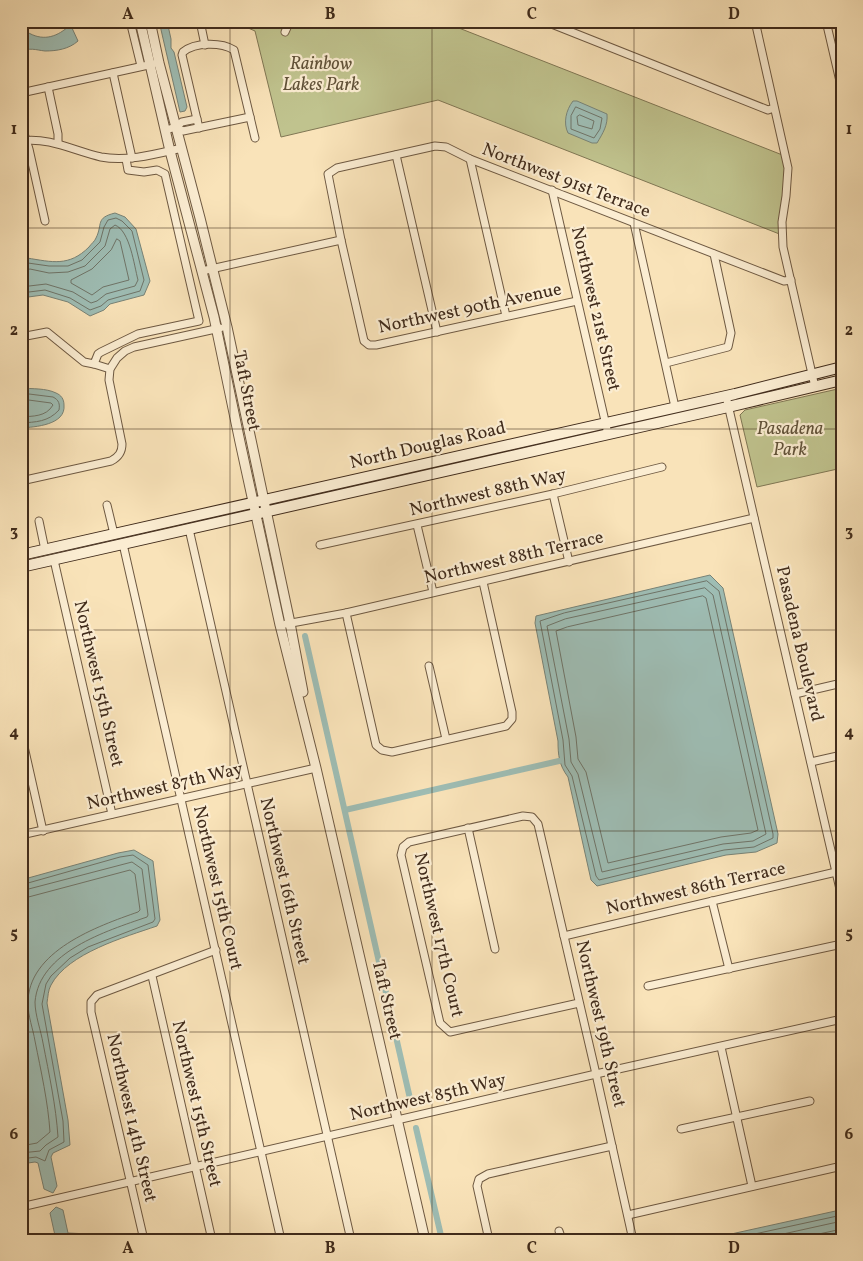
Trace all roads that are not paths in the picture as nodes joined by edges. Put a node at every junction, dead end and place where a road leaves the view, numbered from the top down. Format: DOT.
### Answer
graph roads {
  1 [pos="130,21"];
  2 [pos="140,21"];
  3 [pos="150,21"];
  4 [pos="200,21"];
  5 [pos="290,21"];
  6 [pos="544,21"];
  7 [pos="755,21"];
  8 [pos="826,21"];
  9 [pos="285,32"];
  10 [pos="205,45"];
  11 [pos="838,59"];
  12 [pos="150,64"];
  13 [pos="113,73"];
  14 [pos="48,87"];
  15 [pos="842,90"];
  16 [pos="21,93"];
  17 [pos="774,108"];
  18 [pos="250,117"];
  19 [pos="197,119"];
  20 [pos="21,124"];
  21 [pos="176,128"];
  22 [pos="198,128"];
  23 [pos="166,130"];
  24 [pos="255,138"];
  25 [pos="24,140"];
  26 [pos="58,143"];
  27 [pos="182,148"];
  28 [pos="170,151"];
  29 [pos="396,155"];
  30 [pos="129,158"];
  31 [pos="470,159"];
  32 [pos="552,190"];
  33 [pos="45,221"];
  34 [pos="634,223"];
  35 [pos="341,240"];
  36 [pos="714,254"];
  37 [pos="213,269"];
  38 [pos="202,271"];
  39 [pos="791,280"];
  40 [pos="577,301"];
  41 [pos="506,316"];
  42 [pos="227,327"];
  43 [pos="217,329"];
  44 [pos="436,332"];
  45 [pos="21,337"];
  46 [pos="666,363"];
  47 [pos="94,364"];
  48 [pos="842,367"];
  49 [pos="110,369"];
  50 [pos="813,375"];
  51 [pos="842,380"];
  52 [pos="815,387"];
  53 [pos="726,396"];
  54 [pos="675,407"];
  55 [pos="728,407"];
  56 [pos="606,423"];
  57 [pos="608,434"];
  58 [pos="662,467"];
  59 [pos="21,481"];
  60 [pos="553,494"];
  61 [pos="259,501"];
  62 [pos="107,505"];
  63 [pos="261,512"];
  64 [pos="754,518"];
  65 [pos="178,520"];
  66 [pos="39,521"];
  67 [pos="417,524"];
  68 [pos="188,529"];
  69 [pos="114,534"];
  70 [pos="127,543"];
  71 [pos="320,545"];
  72 [pos="45,550"];
  73 [pos="21,555"];
  74 [pos="54,560"];
  75 [pos="569,562"];
  76 [pos="21,567"];
  77 [pos="483,582"];
  78 [pos="432,592"];
  79 [pos="346,613"];
  80 [pos="290,623"];
  81 [pos="280,625"];
  82 [pos="429,666"];
  83 [pos="842,683"];
  84 [pos="795,694"];
  85 [pos="21,734"];
  86 [pos="446,739"];
  87 [pos="842,756"];
  88 [pos="811,762"];
  89 [pos="316,768"];
  90 [pos="246,783"];
  91 [pos="181,800"];
  92 [pos="112,814"];
  93 [pos="468,828"];
  94 [pos="44,831"];
  95 [pos="21,835"];
  96 [pos="836,872"];
  97 [pos="842,898"];
  98 [pos="712,901"];
  99 [pos="564,936"];
  100 [pos="842,944"];
  101 [pos="495,948"];
  102 [pos="216,950"];
  103 [pos="729,969"];
  104 [pos="152,976"];
  105 [pos="648,986"];
  106 [pos="579,1004"];
  107 [pos="842,1019"];
  108 [pos="720,1047"];
  109 [pos="596,1074"];
  110 [pos="810,1101"];
  111 [pos="736,1117"];
  112 [pos="397,1120"];
  113 [pos="681,1128"];
  114 [pos="328,1136"];
  115 [pos="612,1146"];
  116 [pos="260,1153"];
  117 [pos="842,1166"];
  118 [pos="195,1168"];
  119 [pos="131,1182"];
  120 [pos="752,1186"];
  121 [pos="21,1207"];
  122 [pos="628,1215"];
  123 [pos="560,1231"];
  124 [pos="144,1240"];
  125 [pos="212,1240"];
  126 [pos="281,1240"];
  127 [pos="351,1240"];
  128 [pos="425,1240"];
  129 [pos="489,1240"];
  130 [pos="562,1240"];
  131 [pos="633,1240"];
  1 -- 12 [label="street"];
  2 -- 12 [label="street, Taft Street"];
  3 -- 12 [label="street, Taft Street"];
  4 -- 10 [label="street"];
  5 -- 9 [label="street"];
  6 -- 17 [label="street"];
  7 -- 17 [label="street"];
  8 -- 11 [label="street"];
  10 -- 18 [label="street"];
  10 -- 19 [label="street"];
  11 -- 15 [label="street"];
  12 -- 13 [label="street"];
  12 -- 21 [label="street, Taft Street"];
  12 -- 23 [label="street, Taft Street"];
  13 -- 14 [label="street"];
  13 -- 30 [label="street"];
  14 -- 16 [label="street"];
  14 -- 26 [label="street"];
  17 -- 39 [label="street"];
  18 -- 22 [label="street"];
  18 -- 24 [label="street"];
  19 -- 21 [label="street"];
  19 -- 22 [label="street"];
  20 -- 25 [label="street"];
  21 -- 22 [label="street"];
  21 -- 23 [label="street"];
  21 -- 27 [label="street, Taft Street"];
  23 -- 28 [label="street, Taft Street"];
  25 -- 26 [label="street"];
  25 -- 33 [label="street"];
  26 -- 30 [label="street"];
  27 -- 28 [label="street"];
  27 -- 37 [label="street, Taft Street"];
  28 -- 30 [label="street"];
  28 -- 38 [label="street, Taft Street"];
  29 -- 31 [label="street, Northwest 91st Terrace"];
  29 -- 35 [label="street, Northwest 91st Terrace"];
  29 -- 44 [label="street"];
  30 -- 47 [label="street"];
  31 -- 32 [label="street, Northwest 91st Terrace"];
  31 -- 41 [label="street"];
  32 -- 34 [label="street, Northwest 91st Terrace"];
  32 -- 40 [label="street, Northwest 21st Street"];
  34 -- 36 [label="street, Northwest 91st Terrace"];
  34 -- 46 [label="street"];
  35 -- 37 [label="street"];
  35 -- 44 [label="street, Northwest 90th Avenue"];
  36 -- 39 [label="street, Northwest 91st Terrace"];
  36 -- 46 [label="street"];
  37 -- 38 [label="street"];
  37 -- 42 [label="street, Taft Street"];
  38 -- 43 [label="street, Taft Street"];
  39 -- 50 [label="street"];
  40 -- 41 [label="street, Northwest 90th Avenue"];
  40 -- 56 [label="street, Northwest 21st Street"];
  41 -- 44 [label="street, Northwest 90th Avenue"];
  42 -- 43 [label="street"];
  42 -- 61 [label="street, Taft Street"];
  43 -- 49 [label="street"];
  43 -- 61 [label="street, Taft Street"];
  45 -- 47 [label="street"];
  46 -- 54 [label="street"];
  47 -- 49 [label="street"];
  48 -- 50 [label="main road, North Douglas Road"];
  49 -- 59 [label="street"];
  50 -- 52 [label="street"];
  50 -- 53 [label="main road, North Douglas Road"];
  51 -- 52 [label="main road, North Douglas Road"];
  52 -- 55 [label="main road, North Douglas Road"];
  53 -- 54 [label="main road, North Douglas Road"];
  53 -- 55 [label="street, Pasadena Boulevard"];
  54 -- 56 [label="main road, North Douglas Road"];
  55 -- 57 [label="main road, North Douglas Road"];
  55 -- 64 [label="street, Pasadena Boulevard"];
  56 -- 57 [label="street, Northwest 21st Street"];
  56 -- 61 [label="main road, North Douglas Road"];
  57 -- 63 [label="main road, North Douglas Road"];
  58 -- 60 [label="street, Northwest 88th Way"];
  60 -- 67 [label="street, Northwest 88th Way"];
  60 -- 75 [label="street"];
  61 -- 63 [label="street, Taft Street"];
  61 -- 65 [label="main road, North Douglas Road"];
  62 -- 69 [label="street"];
  63 -- 68 [label="main road, North Douglas Road"];
  63 -- 80 [label="street, Taft Street"];
  63 -- 81 [label="street, Taft Street"];
  64 -- 75 [label="street, Northwest 88th Terrace"];
  64 -- 84 [label="street, Pasadena Boulevard"];
  65 -- 69 [label="main road, North Douglas Road"];
  65 -- 70 [label="main road"];
  66 -- 72 [label="street"];
  67 -- 71 [label="street, Northwest 88th Way"];
  67 -- 78 [label="street"];
  68 -- 70 [label="main road, North Douglas Road"];
  68 -- 90 [label="street, Northwest 16th Street"];
  69 -- 72 [label="main road, North Douglas Road"];
  70 -- 74 [label="main road, North Douglas Road"];
  70 -- 91 [label="street, Northwest 15th Court"];
  72 -- 73 [label="main road, North Douglas Road"];
  74 -- 76 [label="main road, North Douglas Road"];
  74 -- 92 [label="street, Northwest 15th Street"];
  75 -- 77 [label="street, Northwest 88th Terrace"];
  77 -- 78 [label="street, Northwest 88th Terrace"];
  77 -- 86 [label="street"];
  78 -- 79 [label="street, Northwest 88th Terrace"];
  79 -- 80 [label="street, Northwest 88th Terrace"];
  79 -- 86 [label="street"];
  80 -- 81 [label="street, Northwest 88th Terrace"];
  80 -- 89 [label="street, Taft Street"];
  81 -- 89 [label="street, Taft Street"];
  82 -- 86 [label="street"];
  83 -- 84 [label="street"];
  84 -- 88 [label="street, Pasadena Boulevard"];
  85 -- 94 [label="street"];
  87 -- 88 [label="street"];
  88 -- 96 [label="street, Pasadena Boulevard"];
  89 -- 90 [label="street, Northwest 87th Way"];
  89 -- 112 [label="street, Taft Street"];
  90 -- 91 [label="street, Northwest 87th Way"];
  90 -- 114 [label="street, Northwest 16th Street"];
  91 -- 92 [label="street, Northwest 87th Way"];
  91 -- 102 [label="street, Northwest 15th Court"];
  92 -- 94 [label="street, Northwest 87th Way"];
  93 -- 99 [label="street, Northwest 19th Street"];
  93 -- 101 [label="street"];
  93 -- 106 [label="street, Northwest 17th Court"];
  94 -- 95 [label="street, Northwest 87th Way"];
  96 -- 97 [label="street, Pasadena Boulevard"];
  96 -- 98 [label="street, Northwest 86th Terrace"];
  98 -- 99 [label="street, Northwest 86th Terrace"];
  98 -- 103 [label="street"];
  99 -- 106 [label="street, Northwest 19th Street"];
  100 -- 103 [label="street"];
  102 -- 104 [label="street"];
  102 -- 116 [label="street, Northwest 15th Court"];
  103 -- 105 [label="street"];
  104 -- 118 [label="street, Northwest 15th Street"];
  104 -- 119 [label="street, Northwest 14th Street"];
  106 -- 109 [label="street, Northwest 19th Street"];
  107 -- 108 [label="street, Northwest 85th Way"];
  108 -- 109 [label="street, Northwest 85th Way"];
  108 -- 111 [label="street"];
  109 -- 112 [label="street, Northwest 85th Way"];
  109 -- 115 [label="street, Northwest 19th Street"];
  110 -- 111 [label="street"];
  111 -- 113 [label="street"];
  111 -- 120 [label="street"];
  112 -- 114 [label="street, Northwest 85th Way"];
  112 -- 128 [label="street, Taft Street"];
  114 -- 116 [label="street, Northwest 85th Way"];
  114 -- 127 [label="street, Northwest 16th Street"];
  115 -- 122 [label="street, Northwest 19th Street"];
  115 -- 129 [label="street"];
  116 -- 118 [label="street, Northwest 85th Way"];
  116 -- 126 [label="street, Northwest 15th Court"];
  117 -- 120 [label="street"];
  118 -- 119 [label="street, Northwest 85th Way"];
  118 -- 125 [label="street, Northwest 15th Street"];
  119 -- 121 [label="street, Northwest 85th Way"];
  119 -- 124 [label="street, Northwest 14th Street"];
  120 -- 122 [label="street"];
  122 -- 131 [label="street, Northwest 19th Street"];
  123 -- 130 [label="street"];
}
